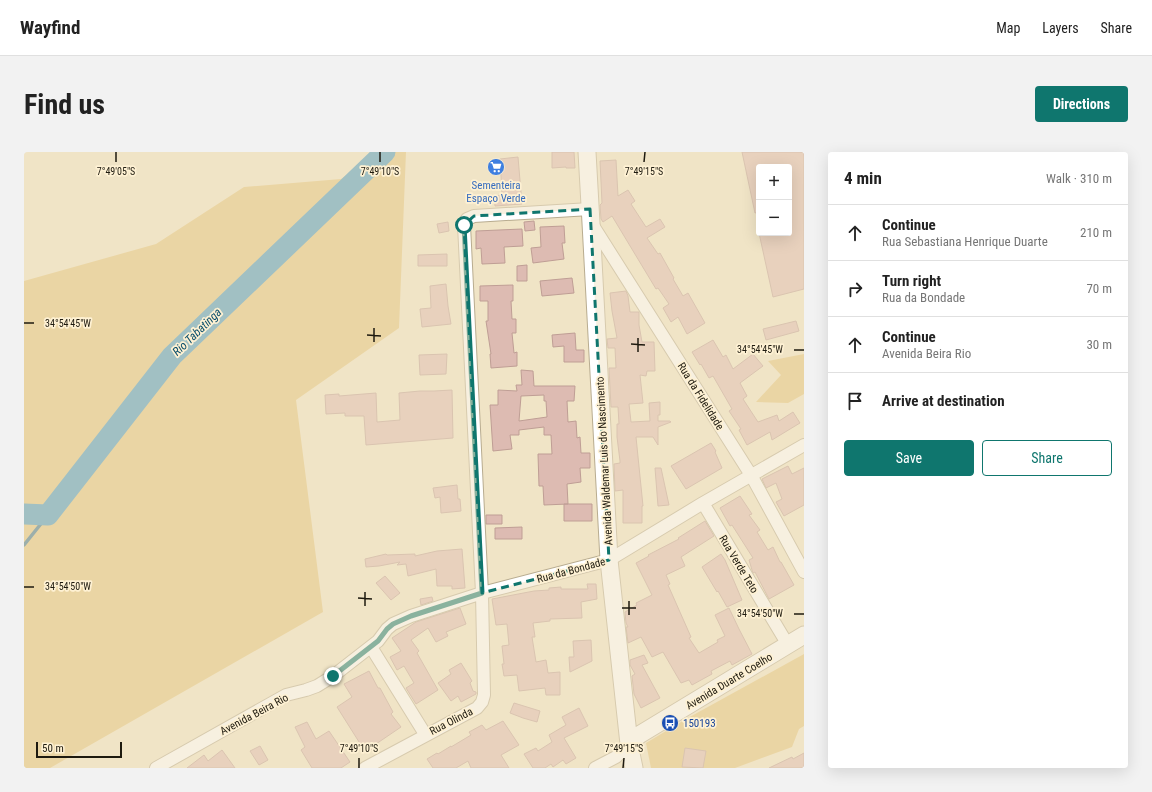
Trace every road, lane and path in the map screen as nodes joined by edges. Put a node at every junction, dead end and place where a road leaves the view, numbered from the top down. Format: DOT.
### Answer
graph roads {
  1 [pos="587,152"];
  2 [pos="591,216"];
  3 [pos="804,445"];
  4 [pos="751,475"];
  5 [pos="703,503"];
  6 [pos="609,560"];
  7 [pos="804,572"];
  8 [pos="482,593"];
  9 [pos="804,635"];
  10 [pos="788,645"];
  11 [pos="371,647"];
  12 [pos="425,734"];
  13 [pos="629,744"];
  14 [pos="156,768"];
  15 [pos="365,768"];
  16 [pos="595,768"];
  17 [pos="634,768"];
  1 -- 2 [label="main road, Avenida Waldemar Luis do Nascimento"];
  2 -- 4 [label="street, Rua da Fidelidade"];
  2 -- 6 [label="main road, Avenida Waldemar Luis do Nascimento"];
  2 -- 8 [label="street"];
  3 -- 4 [label="street, Rua da Bondade"];
  4 -- 5 [label="street, Rua da Bondade"];
  4 -- 7 [label="street, Rua da Fidelidade"];
  5 -- 6 [label="street, Rua da Bondade"];
  5 -- 10 [label="street, Rua Verde Teto"];
  6 -- 8 [label="street, Rua da Bondade"];
  6 -- 13 [label="main road, Avenida Waldemar Luis do Nascimento"];
  8 -- 11 [label="street, Rua da Bondade"];
  8 -- 12 [label="street, Rua Olinda"];
  9 -- 10 [label="main road, Avenida Duarte Coelho"];
  10 -- 13 [label="main road, Avenida Duarte Coelho"];
  11 -- 12 [label="street"];
  11 -- 14 [label="street, Avenida Beira Rio"];
  12 -- 15 [label="street, Rua Olinda"];
  13 -- 16 [label="street, Avenida Duarte Coelho"];
  13 -- 17 [label="main road, Avenida Waldemar Luis do Nascimento"];
}
